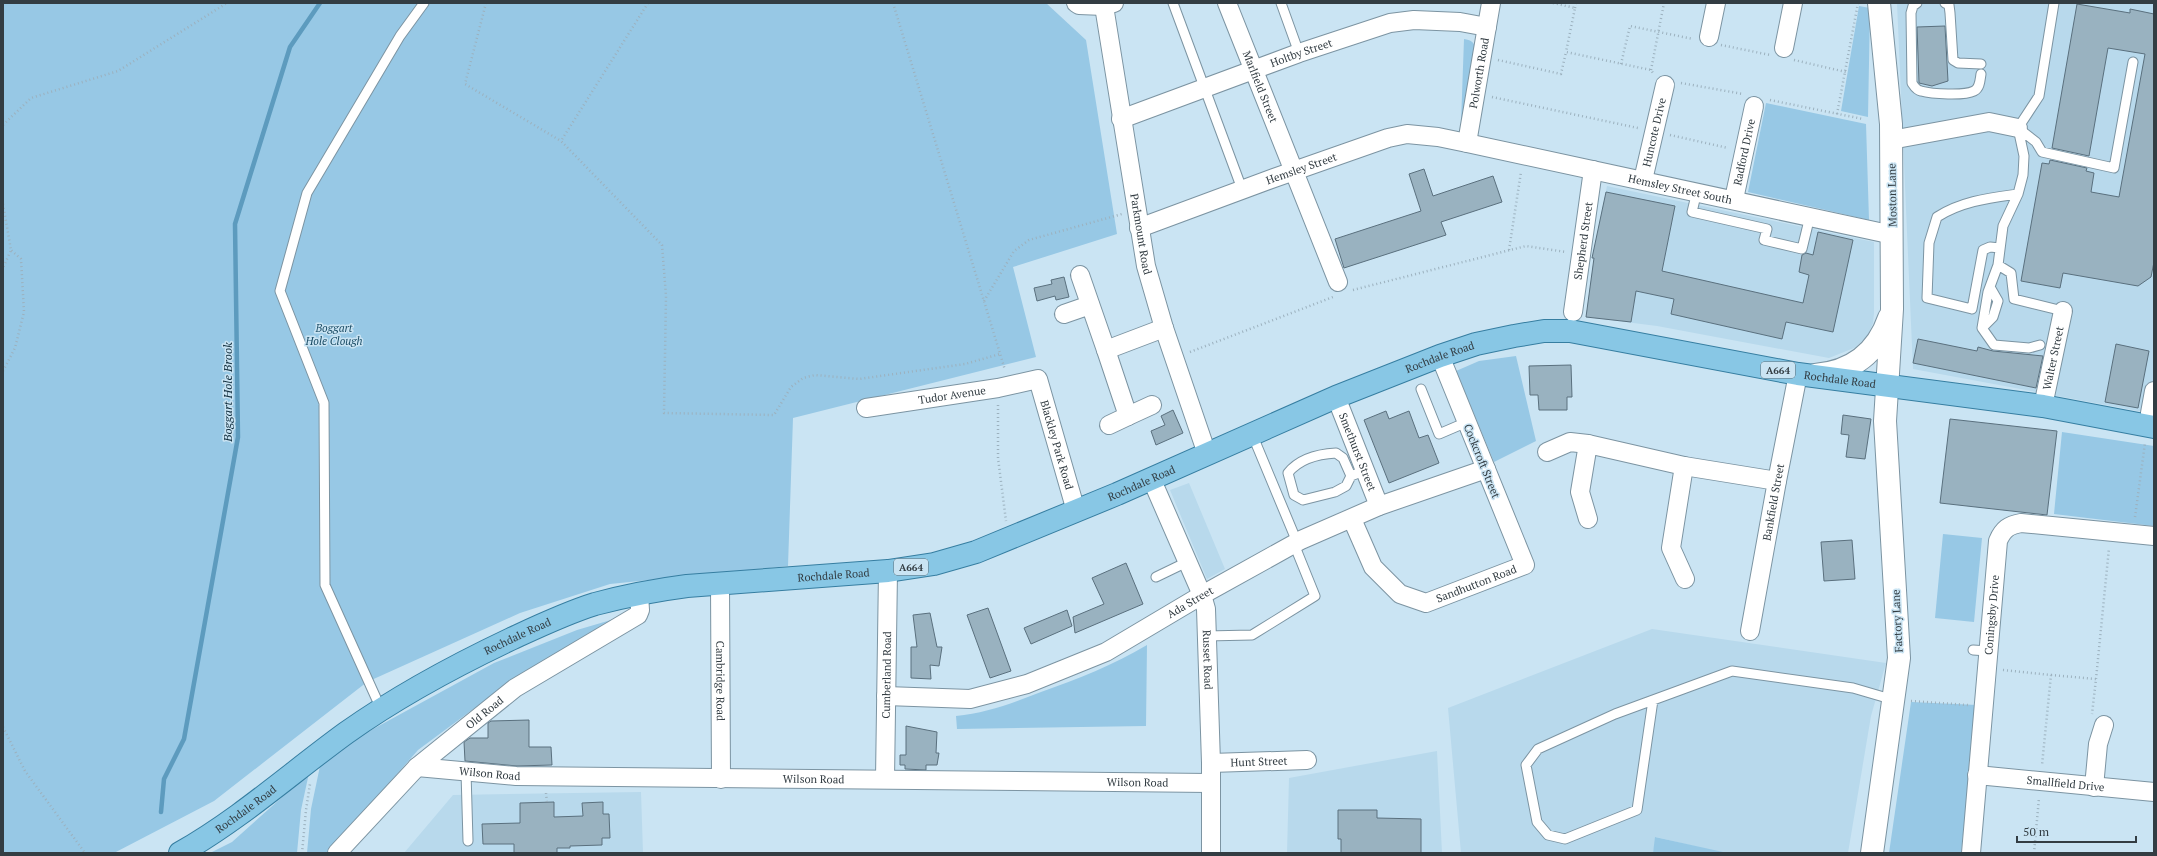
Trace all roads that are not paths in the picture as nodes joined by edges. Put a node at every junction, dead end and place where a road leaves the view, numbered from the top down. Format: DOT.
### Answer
graph roads {
  1 [pos="424,3"];
  2 [pos="1076,3"];
  3 [pos="1173,3"];
  4 [pos="1227,3"];
  5 [pos="1281,3"];
  6 [pos="1491,3"];
  7 [pos="1716,3"];
  8 [pos="1793,3"];
  9 [pos="1879,3"];
  10 [pos="1917,3"];
  11 [pos="1945,3"];
  12 [pos="2054,3"];
  13 [pos="1109,5"];
  14 [pos="1487,27"];
  15 [pos="1709,37"];
  16 [pos="1784,48"];
  17 [pos="1299,53"];
  18 [pos="2132,62"];
  19 [pos="1981,64"];
  20 [pos="1253,70"];
  21 [pos="1981,74"];
  22 [pos="1665,85"];
  23 [pos="1204,88"];
  24 [pos="1754,106"];
  25 [pos="1121,119"];
  26 [pos="2018,128"];
  27 [pos="1891,140"];
  28 [pos="1467,143"];
  29 [pos="1593,170"];
  30 [pos="1293,172"];
  31 [pos="1643,180"];
  32 [pos="1242,189"];
  33 [pos="1696,191"];
  34 [pos="2018,194"];
  35 [pos="1734,199"];
  36 [pos="1810,216"];
  37 [pos="1139,228"];
  38 [pos="1893,234"];
  39 [pos="2000,248"];
  40 [pos="1998,265"];
  41 [pos="1080,275"];
  42 [pos="1342,289"];
  43 [pos="1090,305"];
  44 [pos="1892,309"];
  45 [pos="2055,310"];
  46 [pos="1573,312"];
  47 [pos="1064,314"];
  48 [pos="1164,328"];
  49 [pos="2040,344"];
  50 [pos="1106,350"];
  51 [pos="1440,356"];
  52 [pos="1803,374"];
  53 [pos="1038,379"];
  54 [pos="1888,387"];
  55 [pos="1420,389"];
  56 [pos="2154,391"];
  57 [pos="1336,397"];
  58 [pos="1152,405"];
  59 [pos="2044,406"];
  60 [pos="866,408"];
  61 [pos="1128,416"];
  62 [pos="1467,422"];
  63 [pos="1109,425"];
  64 [pos="2150,427"];
  65 [pos="1252,434"];
  66 [pos="1588,444"];
  67 [pos="1547,452"];
  68 [pos="1207,454"];
  69 [pos="1684,466"];
  70 [pos="1486,469"];
  71 [pos="1358,473"];
  72 [pos="1151,478"];
  73 [pos="1776,480"];
  74 [pos="1379,506"];
  75 [pos="1076,511"];
  76 [pos="1352,519"];
  77 [pos="1588,519"];
  78 [pos="2154,536"];
  79 [pos="1296,543"];
  80 [pos="1187,562"];
  81 [pos="1525,565"];
  82 [pos="888,571"];
  83 [pos="1156,577"];
  84 [pos="1685,579"];
  85 [pos="720,584"];
  86 [pos="639,594"];
  87 [pos="1202,595"];
  88 [pos="1750,631"];
  89 [pos="1206,636"];
  90 [pos="886,696"];
  91 [pos="1653,700"];
  92 [pos="1899,700"];
  93 [pos="381,709"];
  94 [pos="2104,725"];
  95 [pos="1307,760"];
  96 [pos="1211,763"];
  97 [pos="417,767"];
  98 [pos="466,772"];
  99 [pos="1977,776"];
  100 [pos="721,779"];
  101 [pos="885,779"];
  102 [pos="1210,783"];
  103 [pos="2094,787"];
  104 [pos="2154,792"];
  105 [pos="468,841"];
  106 [pos="180,853"];
  107 [pos="337,853"];
  108 [pos="1211,853"];
  109 [pos="1872,853"];
  110 [pos="1971,853"];
  1 -- 93 [label="lane"];
  2 -- 13 [label="street"];
  3 -- 23 [label="lane"];
  4 -- 20 [label="street, Marlfield Street"];
  5 -- 17 [label="lane"];
  6 -- 14 [label="street, Polworth Road"];
  7 -- 15 [label="street"];
  8 -- 16 [label="street"];
  9 -- 27 [label="street, Moston Lane"];
  10 -- 21 [label="lane"];
  11 -- 19 [label="lane"];
  12 -- 26 [label="lane"];
  13 -- 25 [label="street, Parkmount Road"];
  14 -- 17 [label="street, Holtby Street"];
  14 -- 28 [label="street, Polworth Road"];
  17 -- 20 [label="street, Holtby Street"];
  18 -- 26 [label="lane"];
  20 -- 23 [label="street, Holtby Street"];
  20 -- 30 [label="street, Marlfield Street"];
  22 -- 31 [label="street, Huncote Drive"];
  23 -- 25 [label="street, Holtby Street"];
  23 -- 32 [label="lane"];
  24 -- 35 [label="street, Radford Drive"];
  25 -- 37 [label="street, Parkmount Road"];
  26 -- 27 [label="street"];
  26 -- 34 [label="lane"];
  27 -- 38 [label="street, Moston Lane"];
  28 -- 29 [label="street, Hemsley Street South"];
  28 -- 30 [label="street, Hemsley Street"];
  29 -- 31 [label="street, Hemsley Street South"];
  29 -- 46 [label="street, Shepherd Street"];
  30 -- 32 [label="street, Hemsley Street"];
  30 -- 42 [label="street, Marlfield Street"];
  31 -- 33 [label="street, Hemsley Street South"];
  32 -- 37 [label="street, Hemsley Street"];
  33 -- 35 [label="street, Hemsley Street South"];
  33 -- 36 [label="lane"];
  34 -- 39 [label="lane"];
  34 -- 39 [label="lane"];
  35 -- 36 [label="street, Hemsley Street South"];
  36 -- 38 [label="street, Hemsley Street South"];
  37 -- 48 [label="street, Parkmount Road"];
  38 -- 44 [label="street, Moston Lane"];
  39 -- 40 [label="lane"];
  40 -- 45 [label="lane"];
  40 -- 49 [label="lane"];
  41 -- 43 [label="street"];
  43 -- 47 [label="street"];
  43 -- 50 [label="street"];
  44 -- 52 [label="street"];
  44 -- 54 [label="street, Moston Lane"];
  45 -- 59 [label="street, Walter Street"];
  48 -- 50 [label="street"];
  48 -- 68 [label="street, Parkmount Road"];
  50 -- 61 [label="street"];
  51 -- 52 [label="main road, Rochdale Road / A664"];
  51 -- 57 [label="main road, Rochdale Road / A664"];
  51 -- 62 [label="street, Cockcroft Street"];
  52 -- 54 [label="main road, Rochdale Road / A664"];
  52 -- 73 [label="street, Bankfield Street"];
  53 -- 60 [label="street, Tudor Avenue"];
  53 -- 75 [label="street, Blackley Park Road"];
  54 -- 59 [label="main road, Rochdale Road / A664"];
  54 -- 92 [label="street, Factory Lane"];
  55 -- 62 [label="lane"];
  56 -- 64 [label="street"];
  57 -- 65 [label="main road, Rochdale Road / A664"];
  57 -- 71 [label="street, Smethurst Street"];
  58 -- 61 [label="street"];
  59 -- 64 [label="main road, Rochdale Road / A664"];
  61 -- 63 [label="street"];
  62 -- 70 [label="street, Cockcroft Street"];
  65 -- 68 [label="main road, Rochdale Road / A664"];
  65 -- 79 [label="lane"];
  66 -- 67 [label="street"];
  66 -- 69 [label="street"];
  66 -- 77 [label="street"];
  68 -- 72 [label="main road, Rochdale Road / A664"];
  69 -- 73 [label="street"];
  69 -- 84 [label="street"];
  70 -- 74 [label="street, Ada Street"];
  70 -- 81 [label="street, Cockcroft Street"];
  71 -- 71 [label="lane"];
  71 -- 74 [label="street, Smethurst Street"];
  72 -- 75 [label="main road, Rochdale Road / A664"];
  72 -- 80 [label="street, Russet Road"];
  73 -- 88 [label="street, Bankfield Street"];
  74 -- 76 [label="street, Ada Street"];
  75 -- 82 [label="main road, Rochdale Road / A664"];
  76 -- 79 [label="street, Ada Street"];
  76 -- 81 [label="street, Sandhutton Road"];
  78 -- 99 [label="street, Coningsby Drive"];
  79 -- 87 [label="street, Ada Street"];
  79 -- 89 [label="lane"];
  80 -- 83 [label="lane"];
  80 -- 87 [label="street, Russet Road"];
  82 -- 85 [label="main road, Rochdale Road / A664"];
  82 -- 90 [label="street, Cumberland Road"];
  85 -- 86 [label="main road, Rochdale Road / A664"];
  85 -- 100 [label="street, Cambridge Road"];
  86 -- 93 [label="main road, Rochdale Road / A664"];
  86 -- 97 [label="street, Old Road"];
  87 -- 89 [label="street, Russet Road"];
  87 -- 90 [label="street, Ada Street"];
  89 -- 96 [label="street, Russet Road"];
  90 -- 101 [label="street, Cumberland Road"];
  91 -- 91 [label="lane"];
  91 -- 92 [label="lane"];
  92 -- 109 [label="street, Factory Lane"];
  93 -- 106 [label="main road, Rochdale Road / A664"];
  94 -- 103 [label="street"];
  95 -- 96 [label="street, Hunt Street"];
  96 -- 102 [label="street, Russet Road"];
  97 -- 98 [label="street, Wilson Road"];
  97 -- 107 [label="street, Old Road"];
  98 -- 100 [label="street, Wilson Road"];
  98 -- 105 [label="lane"];
  99 -- 103 [label="street, Smallfield Drive"];
  99 -- 110 [label="street, Coningsby Drive"];
  100 -- 101 [label="street, Wilson Road"];
  101 -- 102 [label="street, Wilson Road"];
  102 -- 108 [label="street, Russet Road"];
  103 -- 104 [label="street, Smallfield Drive"];
}
